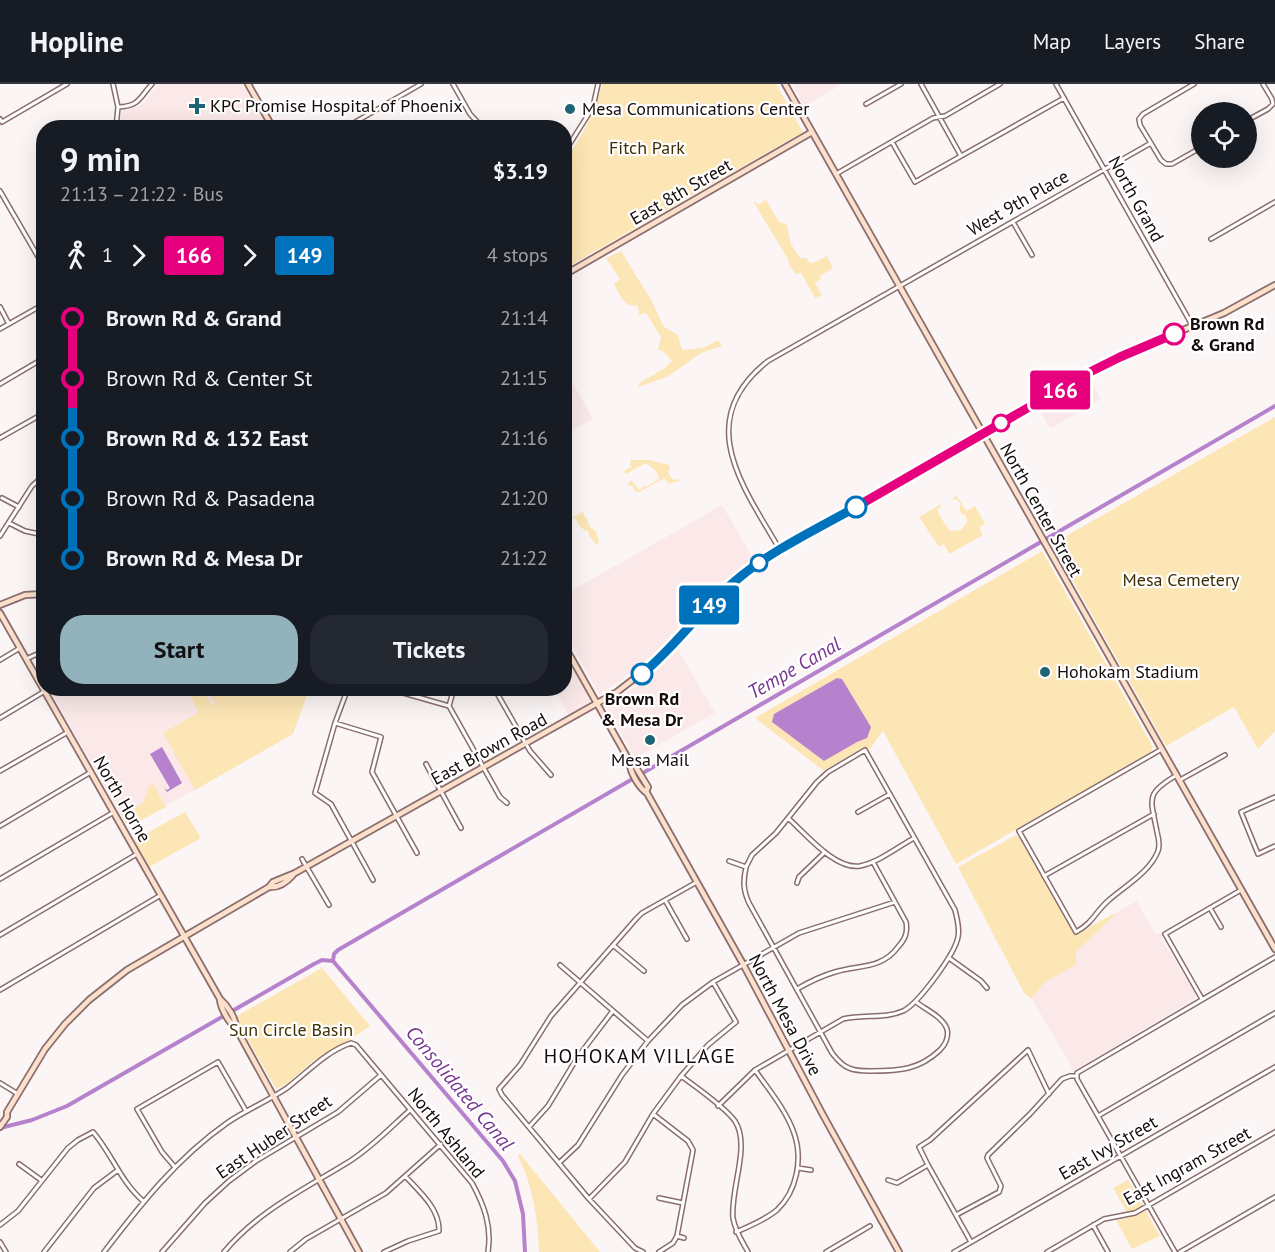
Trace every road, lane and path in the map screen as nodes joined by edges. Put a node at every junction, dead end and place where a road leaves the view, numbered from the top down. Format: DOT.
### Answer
graph roads {
  1 [pos="67,84"];
  2 [pos="113,84"];
  3 [pos="152,84"];
  4 [pos="248,84"];
  5 [pos="421,84"];
  6 [pos="453,84"];
  7 [pos="598,84"];
  8 [pos="785,84"];
  9 [pos="901,84"];
  10 [pos="921,84"];
  11 [pos="1000,84"];
  12 [pos="1056,84"];
  13 [pos="1194,84"];
  14 [pos="1263,84"];
  15 [pos="1064,98"];
  16 [pos="866,104"];
  17 [pos="118,107"];
  18 [pos="1257,116"];
  19 [pos="939,117"];
  20 [pos="117,120"];
  21 [pos="268,120"];
  22 [pos="359,120"];
  23 [pos="476,120"];
  24 [pos="1,121"];
  25 [pos="812,132"];
  26 [pos="572,140"];
  27 [pos="892,142"];
  28 [pos="1150,143"];
  29 [pos="1191,153"];
  30 [pos="961,156"];
  31 [pos="1104,170"];
  32 [pos="836,174"];
  33 [pos="0,191"];
  34 [pos="1275,202"];
  35 [pos="1013,222"];
  36 [pos="1211,239"];
  37 [pos="36,253"];
  38 [pos="1032,255"];
  39 [pos="572,270"];
  40 [pos="1275,285"];
  41 [pos="900,287"];
  42 [pos="0,307"];
  43 [pos="36,309"];
  44 [pos="10,324"];
  45 [pos="1193,327"];
  46 [pos="0,329"];
  47 [pos="36,363"];
  48 [pos="0,384"];
  49 [pos="36,418"];
  50 [pos="982,434"];
  51 [pos="0,438"];
  52 [pos="36,482"];
  53 [pos="2,498"];
  54 [pos="19,507"];
  55 [pos="8,523"];
  56 [pos="36,533"];
  57 [pos="0,536"];
  58 [pos="780,550"];
  59 [pos="36,594"];
  60 [pos="0,605"];
  61 [pos="0,613"];
  62 [pos="20,648"];
  63 [pos="36,655"];
  64 [pos="26,659"];
  65 [pos="572,659"];
  66 [pos="0,660"];
  67 [pos="36,676"];
  68 [pos="37,696"];
  69 [pos="48,696"];
  70 [pos="345,696"];
  71 [pos="414,696"];
  72 [pos="452,696"];
  73 [pos="498,696"];
  74 [pos="597,704"];
  75 [pos="449,706"];
  76 [pos="0,718"];
  77 [pos="335,723"];
  78 [pos="68,732"];
  79 [pos="525,744"];
  80 [pos="1162,749"];
  81 [pos="1225,755"];
  82 [pos="426,764"];
  83 [pos="484,767"];
  84 [pos="0,771"];
  85 [pos="91,772"];
  86 [pos="551,775"];
  87 [pos="1179,778"];
  88 [pos="440,791"];
  89 [pos="890,794"];
  90 [pos="1275,797"];
  91 [pos="507,802"];
  92 [pos="114,812"];
  93 [pos="858,812"];
  94 [pos="1154,814"];
  95 [pos="396,816"];
  96 [pos="788,818"];
  97 [pos="0,826"];
  98 [pos="461,828"];
  99 [pos="915,838"];
  100 [pos="351,841"];
  101 [pos="1275,846"];
  102 [pos="825,852"];
  103 [pos="137,854"];
  104 [pos="417,854"];
  105 [pos="302,859"];
  106 [pos="729,861"];
  107 [pos="873,862"];
  108 [pos="306,866"];
  109 [pos="746,867"];
  110 [pos="1044,876"];
  111 [pos="0,879"];
  112 [pos="373,880"];
  113 [pos="697,882"];
  114 [pos="797,883"];
  115 [pos="1241,890"];
  116 [pos="161,895"];
  117 [pos="665,900"];
  118 [pos="895,902"];
  119 [pos="329,905"];
  120 [pos="1210,908"];
  121 [pos="1221,927"];
  122 [pos="0,934"];
  123 [pos="184,936"];
  124 [pos="687,939"];
  125 [pos="613,945"];
  126 [pos="773,948"];
  127 [pos="1275,949"];
  128 [pos="1275,957"];
  129 [pos="949,958"];
  130 [pos="743,964"];
  131 [pos="560,965"];
  132 [pos="644,971"];
  133 [pos="713,982"];
  134 [pos="579,984"];
  135 [pos="987,988"];
  136 [pos="797,989"];
  137 [pos="0,990"];
  138 [pos="1202,999"];
  139 [pos="915,1002"];
  140 [pos="612,1011"];
  141 [pos="1275,1013"];
  142 [pos="820,1032"];
  143 [pos="648,1041"];
  144 [pos="789,1050"];
  145 [pos="1275,1067"];
  146 [pos="755,1070"];
  147 [pos="894,1071"];
  148 [pos="1077,1074"];
  149 [pos="381,1075"];
  150 [pos="681,1076"];
  151 [pos="894,1079"];
  152 [pos="0,1083"];
  153 [pos="18,1094"];
  154 [pos="1049,1094"];
  155 [pos="274,1096"];
  156 [pos="718,1106"];
  157 [pos="410,1110"];
  158 [pos="246,1111"];
  159 [pos="7,1112"];
  160 [pos="653,1114"];
  161 [pos="1098,1116"];
  162 [pos="0,1117"];
  163 [pos="2,1124"];
  164 [pos="529,1128"];
  165 [pos="1275,1132"];
  166 [pos="296,1137"];
  167 [pos="441,1144"];
  168 [pos="1121,1156"];
  169 [pos="559,1163"];
  170 [pos="19,1164"];
  171 [pos="928,1165"];
  172 [pos="174,1166"];
  173 [pos="798,1168"];
  174 [pos="118,1170"];
  175 [pos="811,1170"];
  176 [pos="405,1176"];
  177 [pos="319,1178"];
  178 [pos="41,1180"];
  179 [pos="888,1180"];
  180 [pos="1275,1197"];
  181 [pos="659,1198"];
  182 [pos="589,1199"];
  183 [pos="143,1201"];
  184 [pos="683,1203"];
  185 [pos="1149,1205"];
  186 [pos="956,1215"];
  187 [pos="341,1218"];
  188 [pos="0,1225"];
  189 [pos="1093,1225"];
  190 [pos="870,1226"];
  191 [pos="736,1232"];
  192 [pos="677,1236"];
  193 [pos="684,1238"];
  194 [pos="0,1242"];
  195 [pos="971,1242"];
  196 [pos="1054,1247"];
  197 [pos="834,1248"];
  198 [pos="6,1252"];
  199 [pos="44,1252"];
  200 [pos="104,1252"];
  201 [pos="162,1252"];
  202 [pos="224,1252"];
  203 [pos="290,1252"];
  204 [pos="360,1252"];
  205 [pos="384,1252"];
  206 [pos="488,1252"];
  207 [pos="644,1252"];
  208 [pos="659,1252"];
  209 [pos="748,1252"];
  210 [pos="826,1252"];
  211 [pos="837,1252"];
  212 [pos="899,1252"];
  213 [pos="954,1252"];
  214 [pos="1047,1252"];
  215 [pos="1057,1252"];
  216 [pos="1108,1252"];
  217 [pos="1175,1252"];
  218 [pos="1180,1252"];
  1 -- 24 [label="street"];
  2 -- 17 [label="street"];
  3 -- 17 [label="street"];
  4 -- 21 [label="main road"];
  5 -- 22 [label="street"];
  6 -- 23 [label="street"];
  7 -- 26 [label="street"];
  8 -- 25 [label="main road, North Center Street"];
  9 -- 16 [label="street"];
  10 -- 19 [label="street"];
  11 -- 19 [label="street"];
  12 -- 15 [label="street, North Grand"];
  13 -- 28 [label="street"];
  14 -- 18 [label="street"];
  15 -- 30 [label="street"];
  15 -- 31 [label="street, North Grand"];
  17 -- 20 [label="street"];
  19 -- 27 [label="street"];
  19 -- 30 [label="street"];
  25 -- 32 [label="main road, North Center Street"];
  25 -- 39 [label="main road, East 8th Street"];
  27 -- 30 [label="street"];
  27 -- 32 [label="street"];
  28 -- 29 [label="street"];
  28 -- 31 [label="street, West 9th Place"];
  31 -- 35 [label="street, West 9th Place"];
  31 -- 45 [label="street, North Grand"];
  32 -- 41 [label="main road, North Center Street"];
  33 -- 37 [label="street"];
  34 -- 36 [label="street"];
  35 -- 38 [label="street"];
  35 -- 41 [label="street, West 9th Place"];
  40 -- 45 [label="main road, East Brown Road"];
  41 -- 50 [label="main road, North Center Street"];
  41 -- 58 [label="street, West 9th Place"];
  42 -- 44 [label="street"];
  43 -- 44 [label="street"];
  44 -- 46 [label="street"];
  45 -- 50 [label="main road, East Brown Road"];
  47 -- 48 [label="street"];
  49 -- 51 [label="street"];
  50 -- 58 [label="main road, East Brown Road"];
  50 -- 80 [label="main road, North Center Street"];
  52 -- 54 [label="street"];
  53 -- 54 [label="street"];
  54 -- 55 [label="street"];
  55 -- 56 [label="street"];
  55 -- 57 [label="street"];
  58 -- 74 [label="main road, East Brown Road"];
  59 -- 60 [label="main road"];
  61 -- 62 [label="main road, North Horne"];
  62 -- 64 [label="main road, North Horne"];
  62 -- 66 [label="street"];
  63 -- 64 [label="street"];
  64 -- 67 [label="main road, North Horne"];
  65 -- 74 [label="main road, North Mesa Drive"];
  68 -- 76 [label="street"];
  69 -- 78 [label="main road, North Horne"];
  70 -- 77 [label="street"];
  71 -- 75 [label="street"];
  72 -- 75 [label="street"];
  73 -- 79 [label="street"];
  74 -- 79 [label="main road, East Brown Road"];
  74 -- 113 [label="main road, North Mesa Drive"];
  75 -- 83 [label="street"];
  77 -- 95 [label="street"];
  77 -- 100 [label="street"];
  78 -- 84 [label="street"];
  78 -- 85 [label="main road, North Horne"];
  79 -- 83 [label="main road, East Brown Road"];
  79 -- 86 [label="street"];
  80 -- 87 [label="main road, North Center Street"];
  80 -- 110 [label="street"];
  81 -- 87 [label="street"];
  82 -- 88 [label="street"];
  83 -- 88 [label="main road, East Brown Road"];
  83 -- 91 [label="street"];
  85 -- 92 [label="main road, North Horne"];
  85 -- 97 [label="street"];
  87 -- 94 [label="street"];
  87 -- 115 [label="main road, North Center Street"];
  88 -- 95 [label="main road, East Brown Road"];
  88 -- 98 [label="street"];
  89 -- 93 [label="street"];
  89 -- 96 [label="street"];
  89 -- 99 [label="street"];
  90 -- 101 [label="street"];
  92 -- 103 [label="main road, North Horne"];
  92 -- 111 [label="street"];
  94 -- 110 [label="street"];
  94 -- 110 [label="street"];
  95 -- 100 [label="main road, East Brown Road"];
  95 -- 104 [label="street"];
  96 -- 102 [label="street"];
  96 -- 109 [label="street"];
  99 -- 107 [label="street"];
  99 -- 129 [label="street"];
  100 -- 108 [label="main road, East Brown Road"];
  100 -- 112 [label="street"];
  102 -- 107 [label="street"];
  102 -- 114 [label="street"];
  103 -- 116 [label="main road, North Horne"];
  103 -- 122 [label="street"];
  105 -- 108 [label="street"];
  106 -- 109 [label="street"];
  107 -- 118 [label="street"];
  108 -- 119 [label="street"];
  108 -- 123 [label="main road, East Brown Road"];
  109 -- 126 [label="street"];
  113 -- 117 [label="street"];
  113 -- 130 [label="main road, North Mesa Drive"];
  115 -- 120 [label="street"];
  115 -- 127 [label="main road, North Center Street"];
  116 -- 123 [label="main road, North Horne"];
  116 -- 137 [label="street"];
  117 -- 124 [label="street"];
  117 -- 125 [label="street"];
  118 -- 126 [label="street"];
  118 -- 136 [label="street"];
  120 -- 121 [label="street"];
  120 -- 138 [label="street"];
  123 -- 153 [label="main road, East Brown Road"];
  123 -- 155 [label="main road, North Horne"];
  125 -- 132 [label="street"];
  125 -- 134 [label="street"];
  126 -- 130 [label="street"];
  126 -- 136 [label="street"];
  128 -- 138 [label="street"];
  129 -- 135 [label="street"];
  129 -- 139 [label="street"];
  130 -- 133 [label="street"];
  130 -- 144 [label="main road, North Mesa Drive"];
  131 -- 134 [label="street"];
  133 -- 143 [label="street"];
  133 -- 150 [label="street"];
  134 -- 140 [label="street"];
  134 -- 164 [label="street"];
  136 -- 142 [label="street"];
  138 -- 148 [label="street"];
  139 -- 142 [label="street"];
  139 -- 147 [label="street"];
  140 -- 143 [label="street"];
  140 -- 164 [label="street"];
  141 -- 161 [label="street"];
  142 -- 144 [label="street"];
  142 -- 147 [label="street"];
  143 -- 169 [label="street"];
  144 -- 146 [label="street"];
  144 -- 212 [label="main road, North Mesa Drive"];
  145 -- 168 [label="street, East Ivy Street"];
  146 -- 156 [label="street"];
  146 -- 173 [label="street"];
  147 -- 151 [label="street"];
  148 -- 154 [label="street"];
  148 -- 161 [label="street"];
  149 -- 155 [label="street, North Ashland"];
  149 -- 157 [label="street, North Ashland"];
  149 -- 166 [label="street, East Huber Street"];
  150 -- 156 [label="street"];
  150 -- 160 [label="street"];
  152 -- 153 [label="street"];
  153 -- 159 [label="main road, East Brown Road"];
  154 -- 171 [label="street"];
  154 -- 186 [label="street"];
  155 -- 158 [label="street"];
  155 -- 166 [label="main road, North Horne"];
  156 -- 191 [label="street"];
  157 -- 167 [label="street, North Ashland"];
  157 -- 177 [label="street"];
  158 -- 172 [label="street"];
  158 -- 172 [label="street"];
  159 -- 162 [label="main road, East Brown Road"];
  159 -- 163 [label="main road, East Brown Road"];
  160 -- 182 [label="street"];
  160 -- 184 [label="street"];
  161 -- 168 [label="street"];
  164 -- 169 [label="street"];
  165 -- 185 [label="street, East Ingram Street"];
  166 -- 177 [label="main road, North Horne"];
  166 -- 201 [label="street, East Huber Street"];
  167 -- 176 [label="street"];
  167 -- 206 [label="street, North Ashland"];
  168 -- 185 [label="street"];
  168 -- 195 [label="street, East Ivy Street"];
  169 -- 182 [label="street"];
  170 -- 178 [label="street"];
  171 -- 179 [label="street"];
  171 -- 186 [label="street"];
  172 -- 183 [label="street"];
  173 -- 175 [label="street"];
  173 -- 191 [label="street"];
  174 -- 178 [label="street"];
  174 -- 183 [label="street"];
  174 -- 199 [label="street"];
  176 -- 187 [label="street"];
  176 -- 205 [label="street"];
  177 -- 187 [label="main road, North Horne"];
  177 -- 202 [label="street"];
  178 -- 188 [label="street"];
  180 -- 218 [label="street"];
  181 -- 184 [label="street"];
  182 -- 207 [label="street"];
  183 -- 200 [label="street"];
  184 -- 192 [label="street"];
  185 -- 189 [label="street, East Ingram Street"];
  185 -- 217 [label="street"];
  186 -- 195 [label="street"];
  187 -- 203 [label="street"];
  187 -- 204 [label="main road, North Horne"];
  189 -- 196 [label="street, East Ingram Street"];
  189 -- 216 [label="street"];
  190 -- 197 [label="street"];
  191 -- 209 [label="street"];
  192 -- 193 [label="street"];
  192 -- 208 [label="street"];
  194 -- 198 [label="street"];
  195 -- 213 [label="street, East Ivy Street"];
  196 -- 214 [label="street, East Ingram Street"];
  196 -- 215 [label="street"];
  197 -- 210 [label="street"];
  197 -- 211 [label="street"];
}
